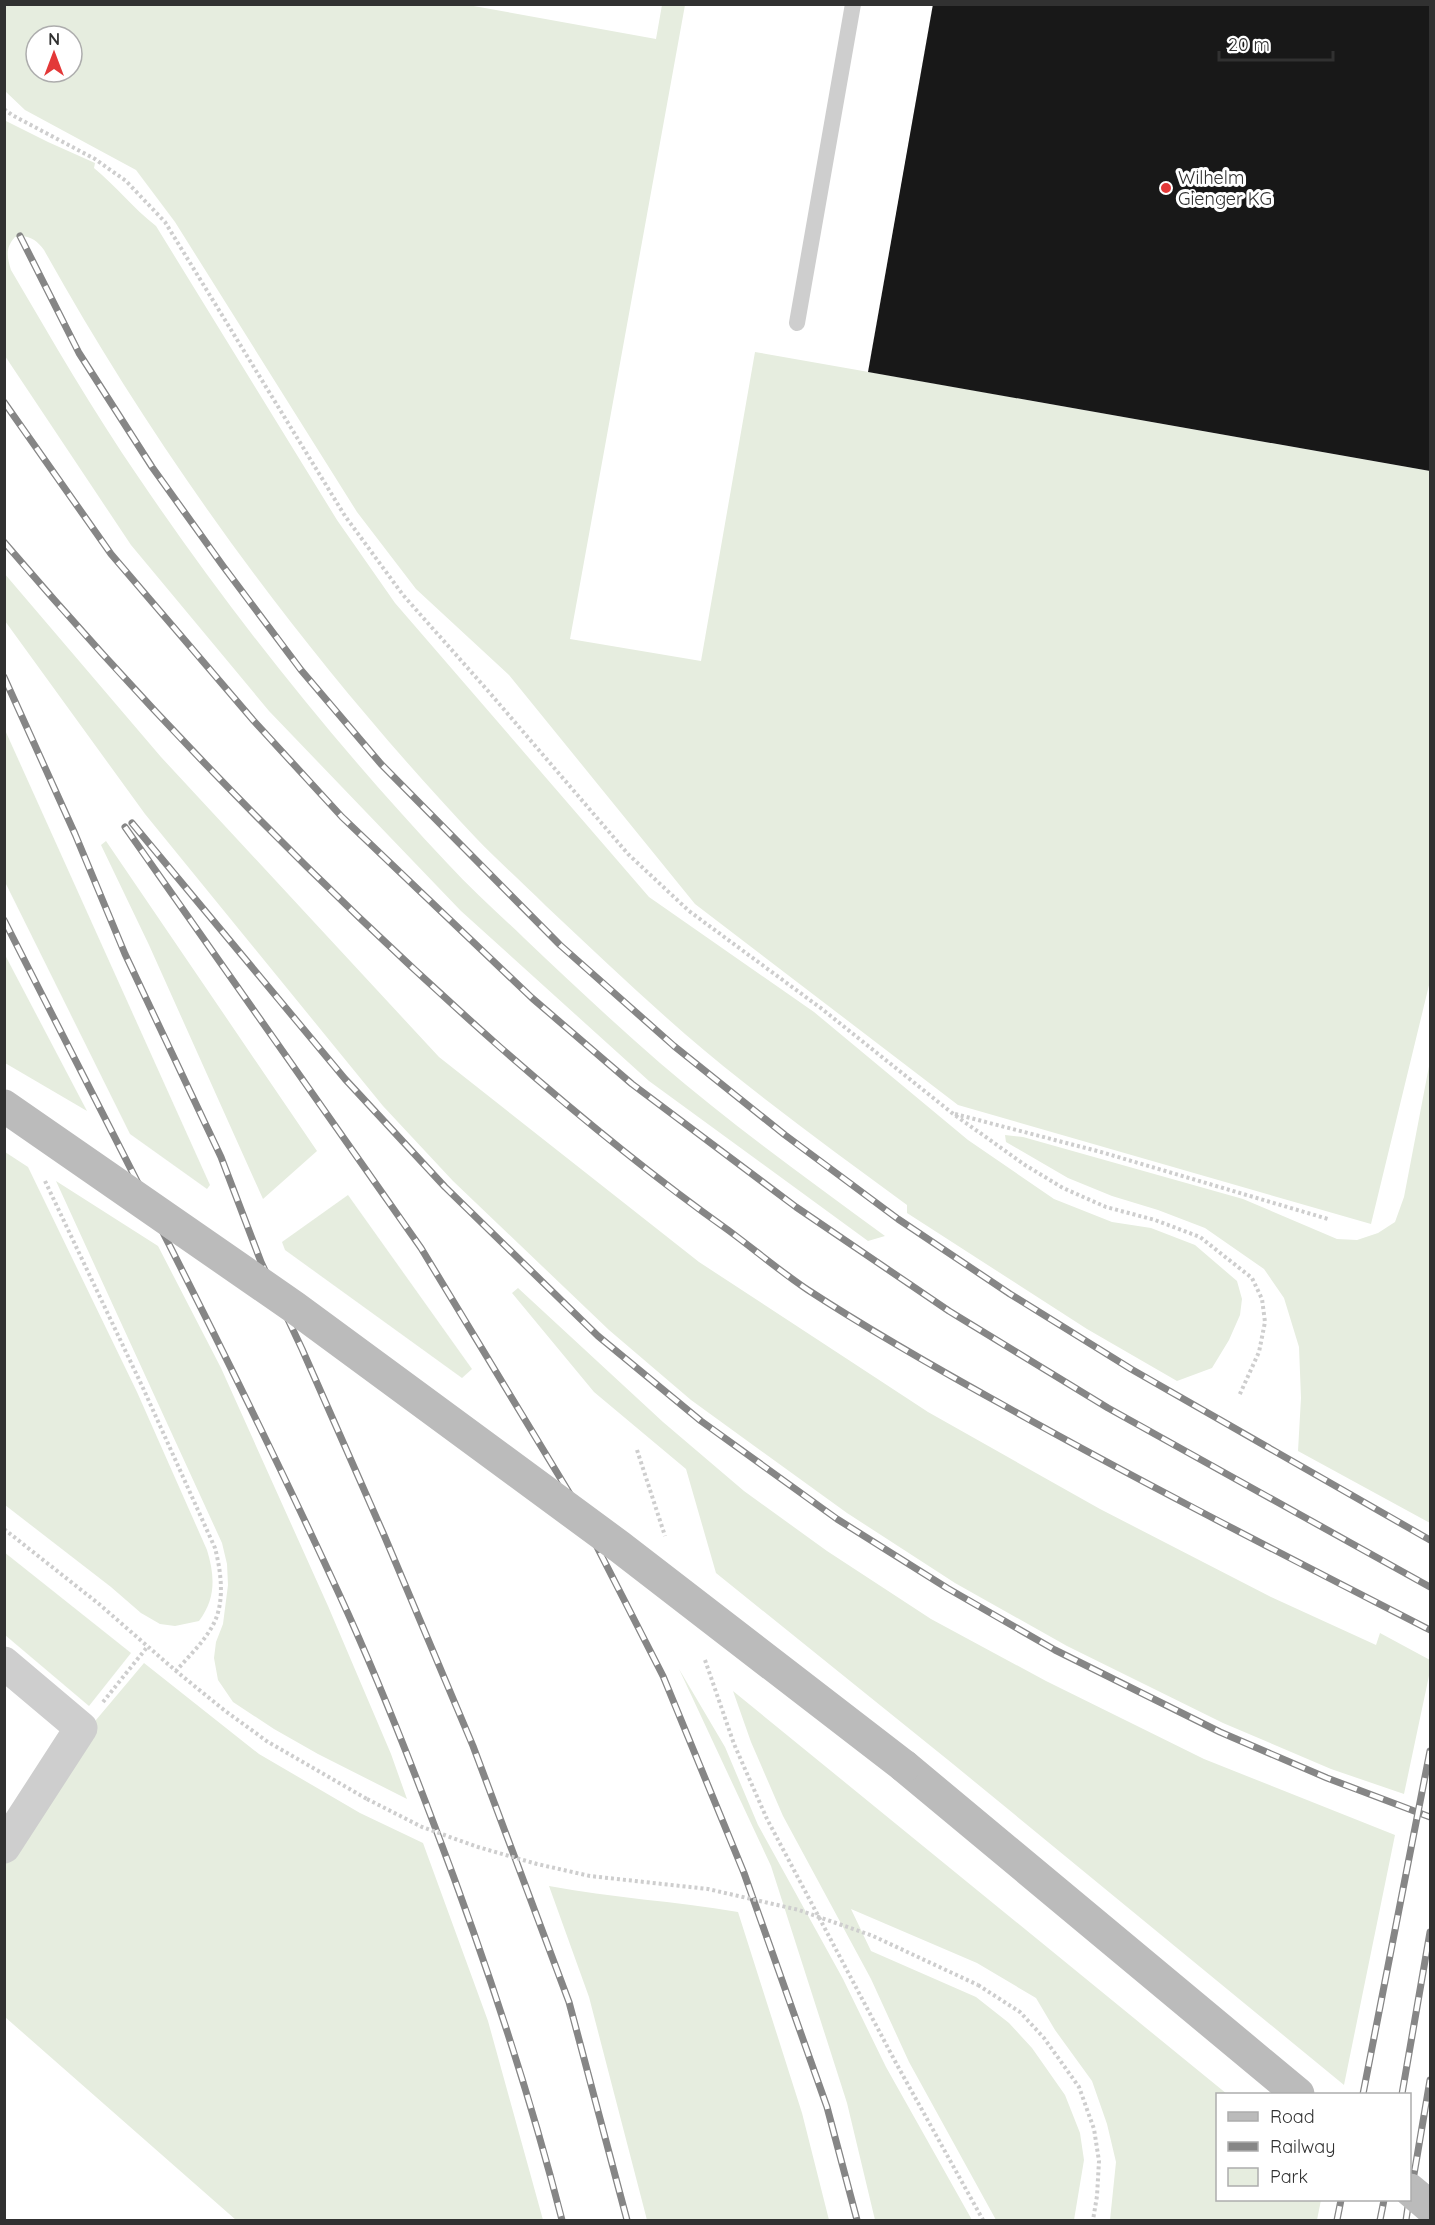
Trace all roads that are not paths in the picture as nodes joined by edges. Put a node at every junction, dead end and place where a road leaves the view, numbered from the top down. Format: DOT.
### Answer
graph roads {
  1 [pos="853,4"];
  2 [pos="797,323"];
  3 [pos="4,1106"];
  4 [pos="4,1663"];
  5 [pos="4,1847"];
  6 [pos="1297,2093"];
  7 [pos="1411,2191"];
  8 [pos="1431,2207"];
  1 -- 2 [label="lane"];
  3 -- 6 [label="main road, bridge"];
  4 -- 5 [label="street"];
  7 -- 8 [label="main road, bridge"];
}
